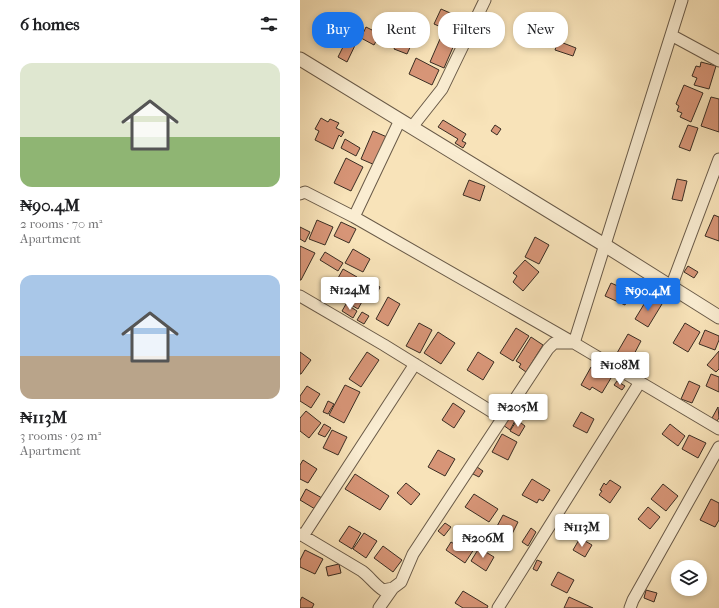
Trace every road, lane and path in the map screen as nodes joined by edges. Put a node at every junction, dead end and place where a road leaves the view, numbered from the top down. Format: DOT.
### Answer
graph roads {
  1 [pos="485,0"];
  2 [pos="682,0"];
  3 [pos="671,35"];
  4 [pos="300,59"];
  5 [pos="719,61"];
  6 [pos="400,120"];
  7 [pos="412,127"];
  8 [pos="719,159"];
  9 [pos="302,192"];
  10 [pos="354,217"];
  11 [pos="606,246"];
  12 [pos="671,287"];
  13 [pos="300,296"];
  14 [pos="719,317"];
  15 [pos="574,343"];
  16 [pos="415,364"];
  17 [pos="640,382"];
  18 [pos="502,418"];
  19 [pos="719,429"];
  20 [pos="719,447"];
  21 [pos="302,535"];
  22 [pos="393,588"];
  23 [pos="379,608"];
  24 [pos="498,608"];
  25 [pos="630,608"];
  1 -- 7 [label="street"];
  2 -- 3 [label="street"];
  3 -- 5 [label="street"];
  3 -- 11 [label="street"];
  4 -- 6 [label="street"];
  6 -- 7 [label="street"];
  6 -- 10 [label="street"];
  7 -- 11 [label="street"];
  8 -- 12 [label="street"];
  9 -- 10 [label="street"];
  10 -- 15 [label="street"];
  11 -- 12 [label="street"];
  11 -- 15 [label="street"];
  12 -- 14 [label="street"];
  13 -- 16 [label="street"];
  15 -- 17 [label="street"];
  15 -- 18 [label="street"];
  16 -- 18 [label="street"];
  16 -- 21 [label="street"];
  17 -- 19 [label="street"];
  17 -- 24 [label="street"];
  18 -- 22 [label="street"];
  20 -- 25 [label="street"];
  21 -- 22 [label="street"];
  22 -- 23 [label="street"];
}
